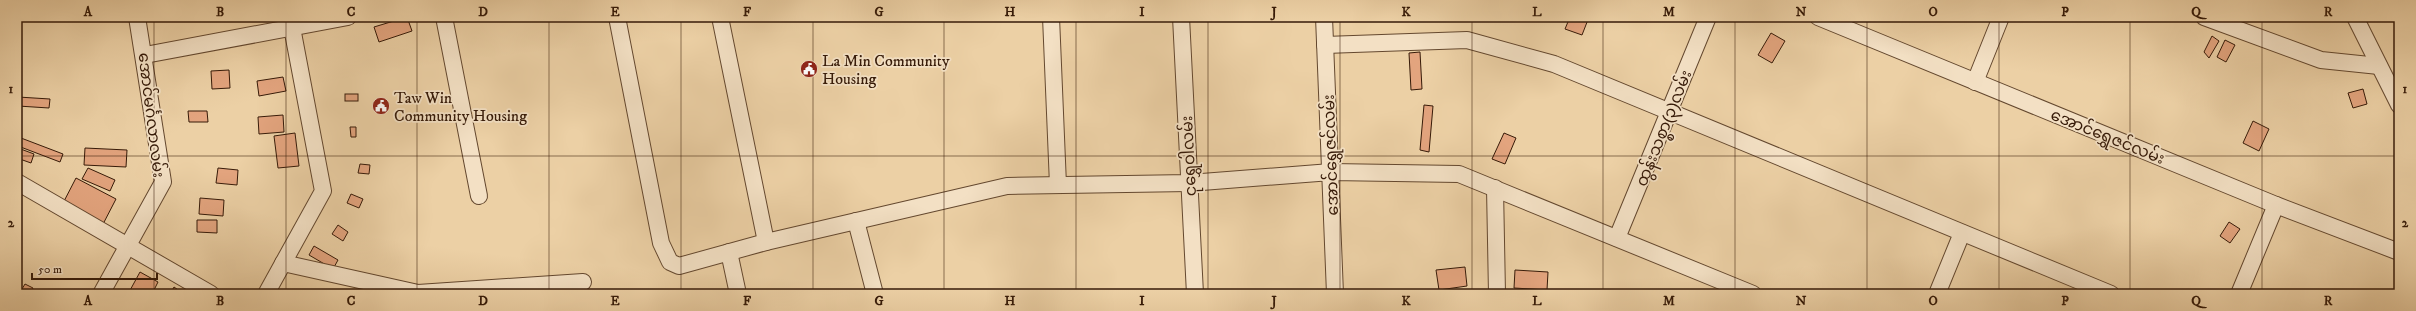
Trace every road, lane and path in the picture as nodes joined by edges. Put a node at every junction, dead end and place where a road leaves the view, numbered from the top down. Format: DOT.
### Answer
graph roads {
  1 [pos="137,17"];
  2 [pos="348,17"];
  3 [pos="444,17"];
  4 [pos="617,17"];
  5 [pos="720,17"];
  6 [pos="1051,17"];
  7 [pos="1181,17"];
  8 [pos="1324,17"];
  9 [pos="1708,17"];
  10 [pos="1818,17"];
  11 [pos="2000,17"];
  12 [pos="2204,17"];
  13 [pos="2355,17"];
  14 [pos="291,23"];
  15 [pos="1325,45"];
  16 [pos="145,55"];
  17 [pos="2379,66"];
  18 [pos="1975,82"];
  19 [pos="2399,105"];
  20 [pos="1669,112"];
  21 [pos="1331,172"];
  22 [pos="17,182"];
  23 [pos="1189,183"];
  24 [pos="1058,185"];
  25 [pos="1495,188"];
  26 [pos="479,196"];
  27 [pos="2276,205"];
  28 [pos="856,221"];
  29 [pos="1962,233"];
  30 [pos="1617,238"];
  31 [pos="766,242"];
  32 [pos="127,244"];
  33 [pos="729,252"];
  34 [pos="2399,252"];
  35 [pos="283,263"];
  36 [pos="583,282"];
  37 [pos="101,294"];
  38 [pos="211,294"];
  39 [pos="266,294"];
  40 [pos="738,294"];
  41 [pos="875,294"];
  42 [pos="1195,294"];
  43 [pos="1335,294"];
  44 [pos="1497,294"];
  45 [pos="1753,294"];
  46 [pos="1937,294"];
  47 [pos="2111,294"];
  48 [pos="2239,294"];
  1 -- 16 [label="street, အောင်မင်္ဂလာလမ်း"];
  2 -- 14 [label="street"];
  3 -- 26 [label="street"];
  4 -- 33 [label="street"];
  5 -- 31 [label="street"];
  6 -- 24 [label="street"];
  7 -- 23 [label="street, ငုရွှေဝါလမ်း"];
  8 -- 15 [label="street, အောင်ရွှေဇင်လမ်း"];
  9 -- 20 [label="street, ထွန်းသစ္စာ(၃)လမ်း"];
  10 -- 18 [label="street, အောင်ရွှေဇင်လမ်း"];
  11 -- 18 [label="street"];
  12 -- 17 [label="street"];
  13 -- 17 [label="street"];
  14 -- 16 [label="street"];
  14 -- 35 [label="street"];
  15 -- 20 [label="street"];
  15 -- 21 [label="street, အောင်ရွှေဇင်လမ်း"];
  16 -- 32 [label="street, အောင်မင်္ဂလာလမ်း"];
  17 -- 19 [label="street"];
  18 -- 27 [label="street, အောင်ရွှေဇင်လမ်း"];
  20 -- 29 [label="street"];
  20 -- 30 [label="street, ထွန်းသစ္စာ(၃)လမ်း"];
  21 -- 23 [label="street"];
  21 -- 25 [label="street"];
  21 -- 43 [label="street, အောင်ရွှေဇင်လမ်း"];
  22 -- 32 [label="street"];
  23 -- 24 [label="street"];
  23 -- 42 [label="street, ငုရွှေဝါလမ်း"];
  24 -- 28 [label="street"];
  25 -- 30 [label="street"];
  25 -- 44 [label="street"];
  27 -- 34 [label="street, အောင်ရွှေဇင်လမ်း"];
  27 -- 48 [label="street"];
  28 -- 31 [label="street"];
  28 -- 41 [label="street"];
  29 -- 46 [label="street"];
  29 -- 47 [label="street"];
  30 -- 45 [label="street"];
  31 -- 33 [label="street"];
  32 -- 37 [label="street, အောင်မင်္ဂလာလမ်း"];
  32 -- 38 [label="street"];
  33 -- 40 [label="street"];
  35 -- 36 [label="street"];
  35 -- 39 [label="street"];
}
